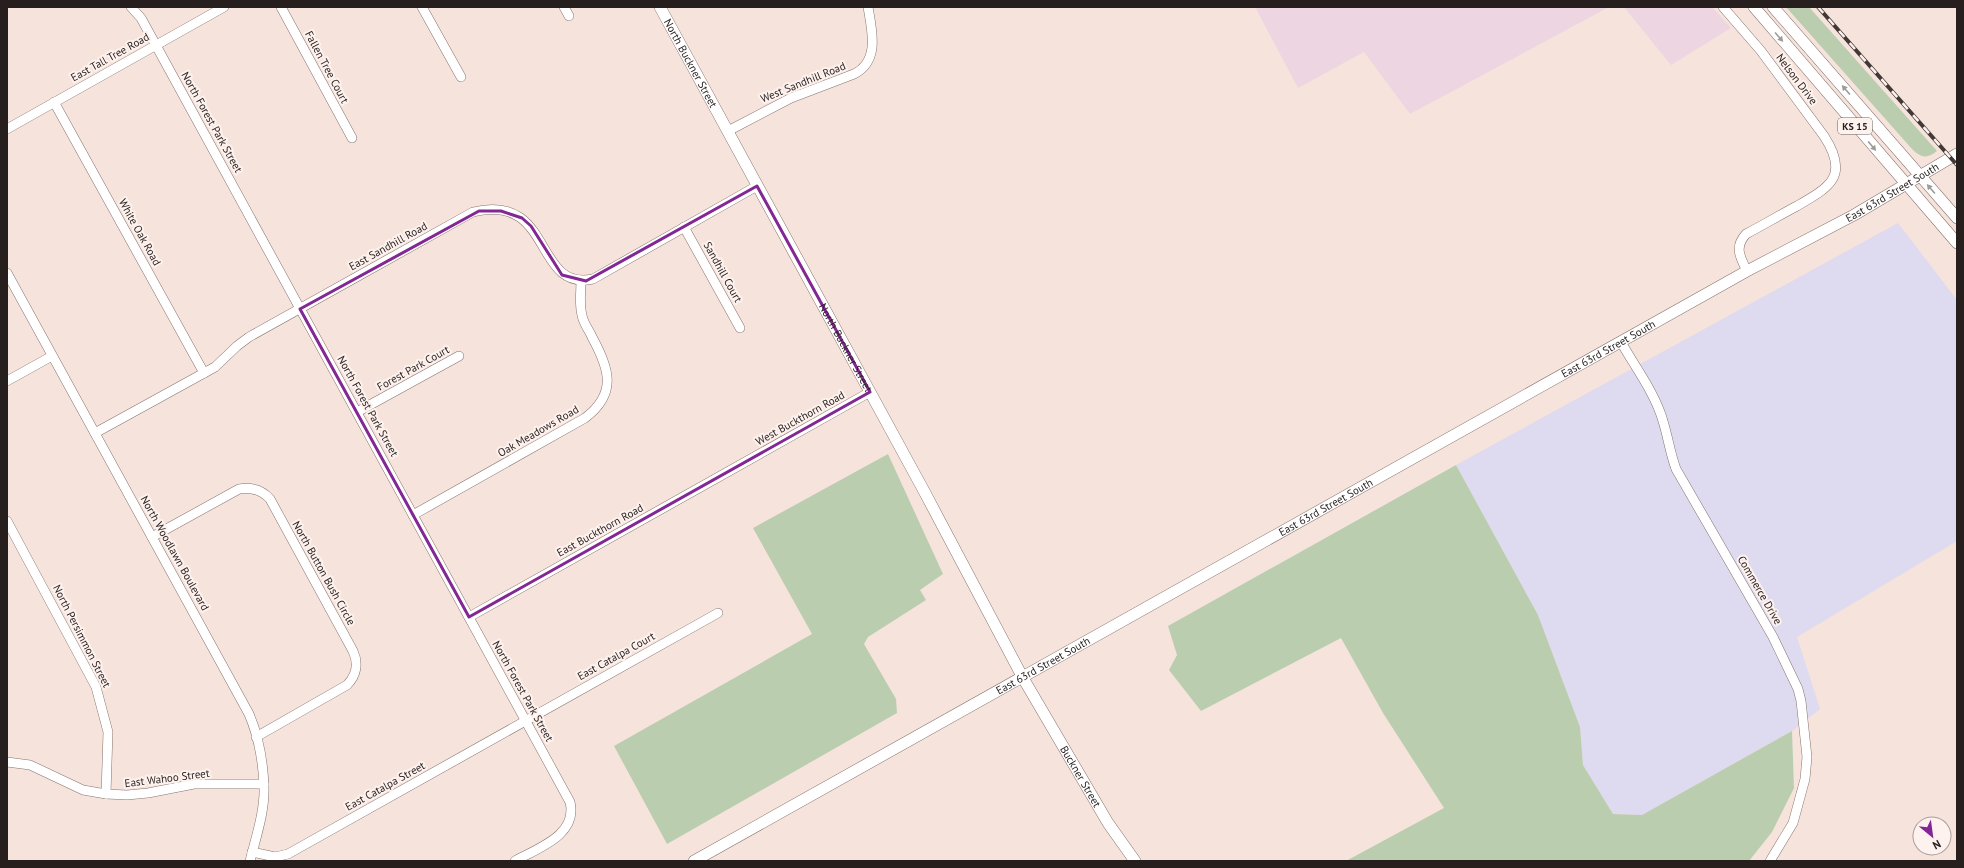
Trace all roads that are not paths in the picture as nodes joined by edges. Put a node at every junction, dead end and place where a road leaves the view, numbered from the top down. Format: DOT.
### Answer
graph roads {
  1 [pos="131,7"];
  2 [pos="224,7"];
  3 [pos="281,7"];
  4 [pos="422,7"];
  5 [pos="564,7"];
  6 [pos="660,7"];
  7 [pos="868,7"];
  8 [pos="1723,7"];
  9 [pos="1754,7"];
  10 [pos="1773,7"];
  11 [pos="569,16"];
  12 [pos="156,45"];
  13 [pos="461,77"];
  14 [pos="54,102"];
  15 [pos="7,129"];
  16 [pos="728,131"];
  17 [pos="352,138"];
  18 [pos="1957,154"];
  19 [pos="1920,176"];
  20 [pos="1905,185"];
  21 [pos="757,186"];
  22 [pos="1957,218"];
  23 [pos="684,227"];
  24 [pos="1957,243"];
  25 [pos="1747,271"];
  26 [pos="7,273"];
  27 [pos="581,281"];
  28 [pos="300,309"];
  29 [pos="740,328"];
  30 [pos="1621,342"];
  31 [pos="52,356"];
  32 [pos="459,356"];
  33 [pos="204,373"];
  34 [pos="7,381"];
  35 [pos="870,392"];
  36 [pos="357,412"];
  37 [pos="95,433"];
  38 [pos="742,464"];
  39 [pos="413,515"];
  40 [pos="7,521"];
  41 [pos="152,537"];
  42 [pos="718,613"];
  43 [pos="469,617"];
  44 [pos="1023,678"];
  45 [pos="1030,690"];
  46 [pos="526,720"];
  47 [pos="256,737"];
  48 [pos="7,762"];
  49 [pos="264,784"];
  50 [pos="106,794"];
  51 [pos="251,857"];
  52 [pos="515,861"];
  53 [pos="694,861"];
  54 [pos="1135,861"];
  55 [pos="1770,861"];
  1 -- 12 [label="street, North Forest Park Street"];
  2 -- 12 [label="street, East Tall Tree Road"];
  3 -- 17 [label="street, Fallen Tree Court"];
  4 -- 13 [label="street"];
  5 -- 11 [label="street"];
  6 -- 16 [label="main road, North Buckner Street"];
  7 -- 16 [label="street, West Sandhill Road"];
  8 -- 25 [label="street, Nelson Drive"];
  9 -- 20 [label="main road, KS 15, one-way"];
  19 -- 10 [label="main road, KS 15, one-way"];
  12 -- 14 [label="street, East Tall Tree Road"];
  12 -- 28 [label="street, North Forest Park Street"];
  14 -- 15 [label="street, East Tall Tree Road"];
  14 -- 33 [label="street, White Oak Road"];
  16 -- 21 [label="main road, North Buckner Street"];
  18 -- 19 [label="main road, East 63rd Street South"];
  19 -- 20 [label="main road, East 63rd Street South"];
  22 -- 19 [label="main road, KS 15, one-way"];
  20 -- 24 [label="main road, KS 15"];
  20 -- 25 [label="main road, East 63rd Street South"];
  21 -- 23 [label="street"];
  21 -- 35 [label="main road, North Buckner Street"];
  23 -- 27 [label="street"];
  23 -- 29 [label="street, Sandhill Court"];
  25 -- 30 [label="main road, East 63rd Street South"];
  26 -- 31 [label="street, North Woodlawn Boulevard"];
  27 -- 28 [label="street, East Sandhill Road"];
  27 -- 39 [label="street, Oak Meadows Road"];
  28 -- 33 [label="street, East Sandhill Road"];
  28 -- 36 [label="street, North Forest Park Street"];
  30 -- 44 [label="main road, East 63rd Street South"];
  30 -- 55 [label="street, Commerce Drive"];
  31 -- 34 [label="street"];
  31 -- 37 [label="street, North Woodlawn Boulevard"];
  32 -- 36 [label="street, Forest Park Court"];
  33 -- 37 [label="street, East Sandhill Road"];
  35 -- 38 [label="street, West Buckthorn Road"];
  35 -- 44 [label="main road, North Buckner Street"];
  36 -- 39 [label="street, North Forest Park Street"];
  37 -- 41 [label="street, North Woodlawn Boulevard"];
  38 -- 43 [label="street, East Buckthorn Road"];
  39 -- 43 [label="street, North Forest Park Street"];
  40 -- 50 [label="street, North Persimmon Street"];
  41 -- 47 [label="street, North Woodlawn Boulevard"];
  41 -- 47 [label="street, North Button Bush Circle"];
  42 -- 46 [label="street, East Catalpa Court"];
  43 -- 46 [label="street, North Forest Park Street"];
  44 -- 45 [label="main road, North Buckner Street"];
  44 -- 53 [label="main road, East 63rd Street South"];
  45 -- 54 [label="main road, Buckner Street"];
  46 -- 51 [label="street, East Catalpa Street"];
  46 -- 52 [label="street, North Forest Park Street"];
  47 -- 49 [label="street, North Woodlawn Boulevard"];
  48 -- 50 [label="street, East Wahoo Street"];
  49 -- 50 [label="street, East Wahoo Street"];
  49 -- 51 [label="street, North Woodlawn Boulevard"];
}
